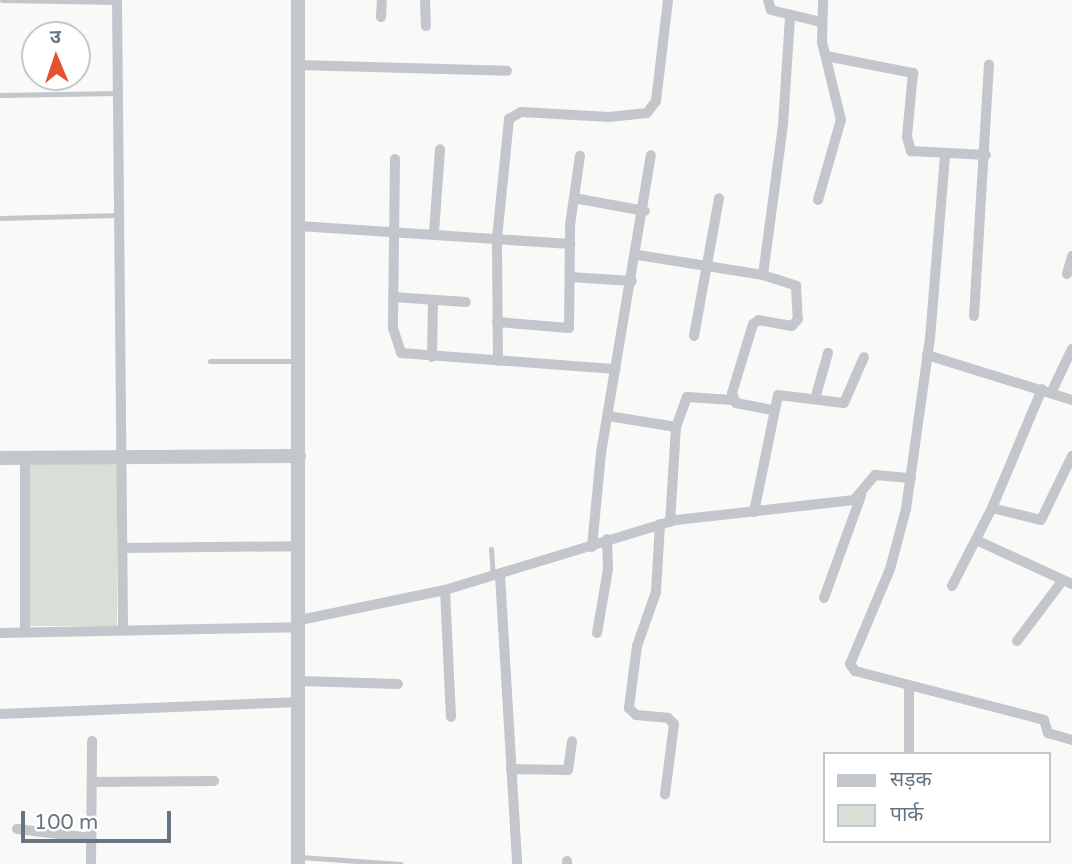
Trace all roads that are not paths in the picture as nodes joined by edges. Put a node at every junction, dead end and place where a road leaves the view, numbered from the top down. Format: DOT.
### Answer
graph roads {
  1 [pos="2,0"];
  2 [pos="298,0"];
  3 [pos="382,0"];
  4 [pos="425,0"];
  5 [pos="668,0"];
  6 [pos="768,0"];
  7 [pos="823,0"];
  8 [pos="117,1"];
  9 [pos="790,16"];
  10 [pos="381,17"];
  11 [pos="821,22"];
  12 [pos="426,26"];
  13 [pos="826,56"];
  14 [pos="989,64"];
  15 [pos="298,65"];
  16 [pos="508,71"];
  17 [pos="118,93"];
  18 [pos="0,95"];
  19 [pos="440,149"];
  20 [pos="651,155"];
  21 [pos="986,155"];
  22 [pos="580,156"];
  23 [pos="944,156"];
  24 [pos="396,159"];
  25 [pos="574,198"];
  26 [pos="719,198"];
  27 [pos="818,200"];
  28 [pos="645,211"];
  29 [pos="121,215"];
  30 [pos="0,218"];
  31 [pos="299,226"];
  32 [pos="391,230"];
  33 [pos="434,233"];
  34 [pos="497,238"];
  35 [pos="570,244"];
  36 [pos="638,255"];
  37 [pos="1072,256"];
  38 [pos="707,264"];
  39 [pos="1067,274"];
  40 [pos="762,275"];
  41 [pos="570,276"];
  42 [pos="632,281"];
  43 [pos="393,297"];
  44 [pos="433,300"];
  45 [pos="466,302"];
  46 [pos="974,316"];
  47 [pos="498,322"];
  48 [pos="694,336"];
  49 [pos="1072,349"];
  50 [pos="828,353"];
  51 [pos="928,355"];
  52 [pos="432,357"];
  53 [pos="863,357"];
  54 [pos="210,361"];
  55 [pos="299,361"];
  56 [pos="498,361"];
  57 [pos="615,369"];
  58 [pos="1047,391"];
  59 [pos="815,399"];
  60 [pos="733,400"];
  61 [pos="1072,400"];
  62 [pos="773,410"];
  63 [pos="608,416"];
  64 [pos="676,428"];
  65 [pos="123,454"];
  66 [pos="299,456"];
  67 [pos="1072,456"];
  68 [pos="25,457"];
  69 [pos="0,458"];
  70 [pos="911,478"];
  71 [pos="861,496"];
  72 [pos="992,508"];
  73 [pos="754,512"];
  74 [pos="665,523"];
  75 [pos="607,539"];
  76 [pos="976,540"];
  77 [pos="300,546"];
  78 [pos="592,547"];
  79 [pos="123,548"];
  80 [pos="491,549"];
  81 [pos="496,576"];
  82 [pos="1067,582"];
  83 [pos="952,586"];
  84 [pos="445,590"];
  85 [pos="824,598"];
  86 [pos="300,624"];
  87 [pos="123,630"];
  88 [pos="25,632"];
  89 [pos="0,633"];
  90 [pos="597,633"];
  91 [pos="1017,641"];
  92 [pos="300,681"];
  93 [pos="398,684"];
  94 [pos="909,686"];
  95 [pos="300,702"];
  96 [pos="0,714"];
  97 [pos="451,717"];
  98 [pos="1072,740"];
  99 [pos="92,741"];
  100 [pos="572,741"];
  101 [pos="909,752"];
  102 [pos="511,769"];
  103 [pos="214,781"];
  104 [pos="92,782"];
  105 [pos="665,794"];
  106 [pos="17,829"];
  107 [pos="91,838"];
  108 [pos="298,861"];
  109 [pos="91,864"];
  110 [pos="401,864"];
  111 [pos="517,864"];
  1 -- 8 [label="lane"];
  2 -- 15 [label="street"];
  3 -- 10 [label="street"];
  4 -- 12 [label="street"];
  5 -- 34 [label="street"];
  6 -- 9 [label="street"];
  7 -- 11 [label="street"];
  8 -- 17 [label="street"];
  9 -- 11 [label="street"];
  9 -- 40 [label="street"];
  11 -- 13 [label="street"];
  13 -- 23 [label="street"];
  13 -- 27 [label="street"];
  14 -- 21 [label="street"];
  15 -- 16 [label="street"];
  15 -- 31 [label="street"];
  17 -- 18 [label="lane"];
  17 -- 29 [label="street"];
  19 -- 33 [label="street"];
  20 -- 28 [label="street"];
  21 -- 23 [label="street"];
  21 -- 46 [label="street"];
  22 -- 25 [label="street"];
  23 -- 51 [label="street"];
  24 -- 32 [label="street"];
  25 -- 28 [label="street"];
  25 -- 35 [label="street"];
  26 -- 38 [label="street"];
  28 -- 36 [label="street"];
  29 -- 30 [label="lane"];
  29 -- 65 [label="street"];
  31 -- 32 [label="street"];
  31 -- 55 [label="street"];
  32 -- 33 [label="street"];
  32 -- 43 [label="street"];
  33 -- 34 [label="street"];
  34 -- 35 [label="street"];
  34 -- 47 [label="street"];
  35 -- 41 [label="street"];
  36 -- 38 [label="street"];
  36 -- 42 [label="street"];
  37 -- 39 [label="street"];
  38 -- 40 [label="street"];
  38 -- 48 [label="street"];
  40 -- 60 [label="street"];
  41 -- 42 [label="street"];
  41 -- 47 [label="street"];
  42 -- 57 [label="street"];
  43 -- 44 [label="street"];
  43 -- 52 [label="street"];
  44 -- 45 [label="street"];
  44 -- 52 [label="street"];
  47 -- 56 [label="street"];
  49 -- 58 [label="street"];
  50 -- 59 [label="street"];
  51 -- 58 [label="street"];
  51 -- 70 [label="street"];
  52 -- 56 [label="street"];
  53 -- 59 [label="street"];
  54 -- 55 [label="lane"];
  55 -- 66 [label="street"];
  56 -- 57 [label="street"];
  57 -- 63 [label="street"];
  58 -- 61 [label="street"];
  58 -- 72 [label="street"];
  59 -- 62 [label="street"];
  60 -- 62 [label="street"];
  60 -- 64 [label="street"];
  62 -- 73 [label="street"];
  63 -- 64 [label="street"];
  63 -- 78 [label="street"];
  64 -- 74 [label="street"];
  65 -- 66 [label="street"];
  65 -- 68 [label="street"];
  65 -- 79 [label="street"];
  66 -- 77 [label="street"];
  67 -- 72 [label="street"];
  68 -- 69 [label="street"];
  68 -- 88 [label="street"];
  70 -- 71 [label="street"];
  70 -- 94 [label="street"];
  71 -- 73 [label="street"];
  71 -- 85 [label="street"];
  72 -- 76 [label="street"];
  73 -- 74 [label="street"];
  74 -- 75 [label="street"];
  74 -- 105 [label="street"];
  75 -- 78 [label="street"];
  75 -- 90 [label="street"];
  76 -- 82 [label="street"];
  76 -- 83 [label="street"];
  77 -- 79 [label="street"];
  77 -- 86 [label="street"];
  78 -- 81 [label="street"];
  79 -- 87 [label="street"];
  80 -- 81 [label="lane"];
  81 -- 84 [label="street"];
  81 -- 102 [label="street"];
  82 -- 91 [label="street"];
  84 -- 86 [label="street"];
  84 -- 97 [label="street"];
  86 -- 87 [label="street"];
  86 -- 92 [label="street"];
  87 -- 88 [label="street"];
  88 -- 89 [label="street"];
  92 -- 93 [label="street"];
  92 -- 95 [label="street"];
  94 -- 98 [label="street"];
  94 -- 101 [label="street"];
  95 -- 96 [label="street"];
  95 -- 108 [label="street"];
  99 -- 104 [label="street"];
  100 -- 102 [label="street"];
  102 -- 111 [label="street"];
  103 -- 104 [label="street"];
  104 -- 107 [label="street"];
  106 -- 107 [label="street"];
  107 -- 109 [label="street"];
  108 -- 110 [label="lane"];
}
